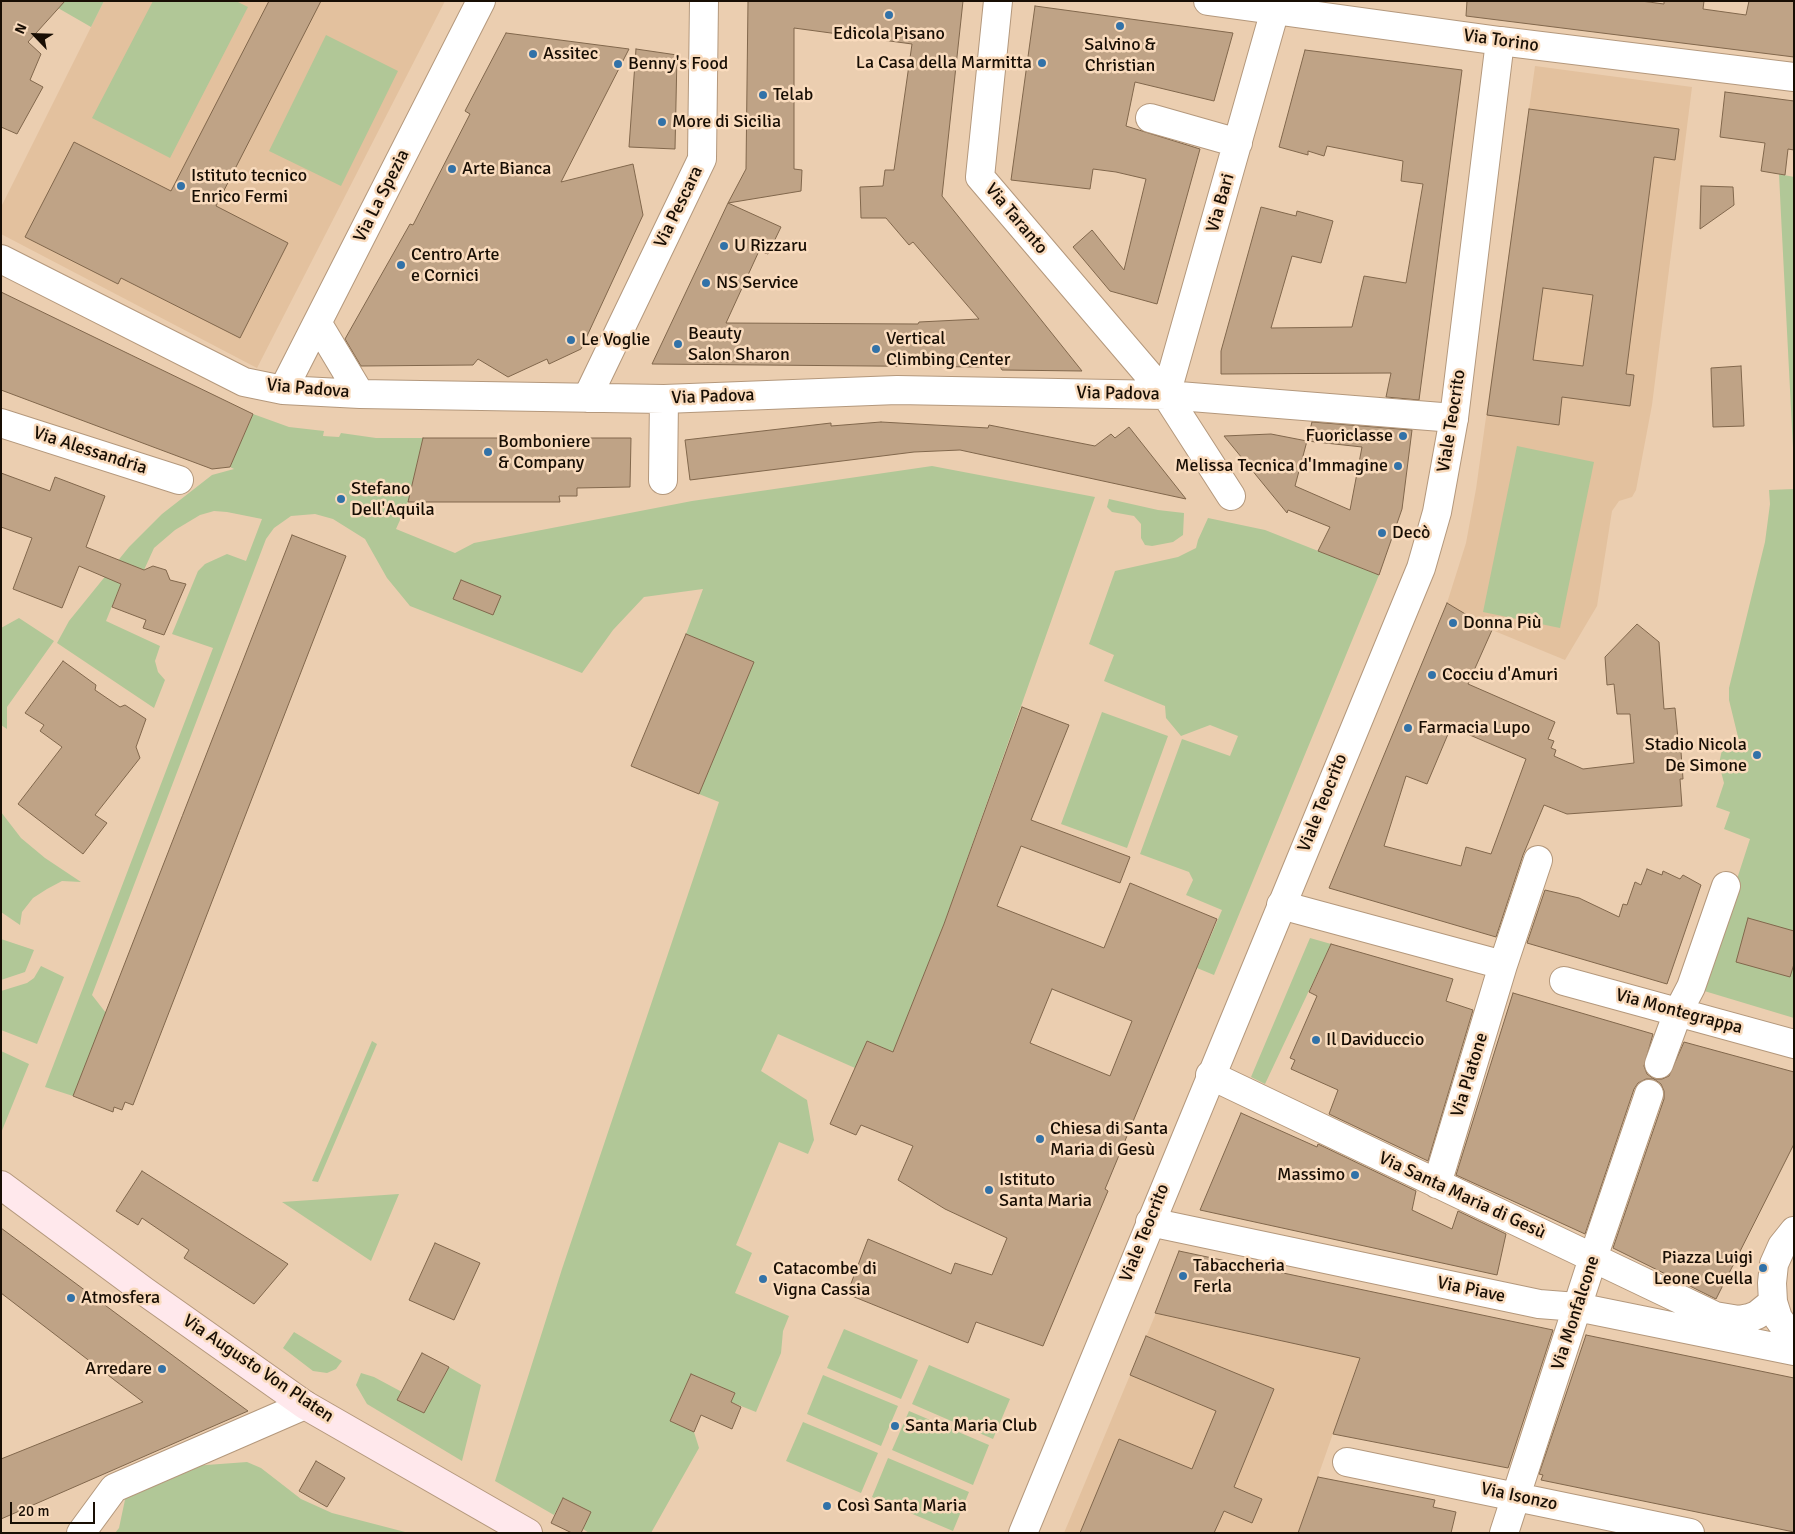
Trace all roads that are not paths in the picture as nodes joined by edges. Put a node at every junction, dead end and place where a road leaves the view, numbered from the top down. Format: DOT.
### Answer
graph roads {
  1 [pos="481,1"];
  2 [pos="704,1"];
  3 [pos="998,1"];
  4 [pos="1208,1"];
  5 [pos="1294,9"];
  6 [pos="1500,41"];
  7 [pos="1794,78"];
  8 [pos="1150,118"];
  9 [pos="1238,143"];
  10 [pos="1,259"];
  11 [pos="318,324"];
  12 [pos="283,390"];
  13 [pos="360,394"];
  14 [pos="1166,395"];
  15 [pos="587,398"];
  16 [pos="664,399"];
  17 [pos="1454,418"];
  18 [pos="1,423"];
  19 [pos="178,480"];
  20 [pos="664,480"];
  21 [pos="1231,496"];
  22 [pos="1538,860"];
  23 [pos="1726,886"];
  24 [pos="1281,905"];
  25 [pos="1503,965"];
  26 [pos="1564,981"];
  27 [pos="1678,1012"];
  28 [pos="1794,1044"];
  29 [pos="1659,1064"];
  30 [pos="1210,1075"];
  31 [pos="1649,1094"];
  32 [pos="1437,1184"];
  33 [pos="1,1185"];
  34 [pos="1150,1222"];
  35 [pos="1794,1231"];
  36 [pos="1593,1258"];
  37 [pos="1773,1302"];
  38 [pos="1578,1307"];
  39 [pos="1794,1340"];
  40 [pos="1794,1352"];
  41 [pos="305,1405"];
  42 [pos="1347,1462"];
  43 [pos="1516,1496"];
  44 [pos="81,1533"];
  45 [pos="528,1533"];
  46 [pos="1023,1533"];
  47 [pos="1504,1533"];
  48 [pos="1690,1533"];
  1 -- 11 [label="street, Via La Spezia"];
  2 -- 15 [label="street, Via Pescara"];
  3 -- 14 [label="street, Via Taranto"];
  4 -- 5 [label="street, Via Torino"];
  5 -- 6 [label="street, Via Torino"];
  5 -- 9 [label="street, Via Bari"];
  6 -- 7 [label="street, Via Torino"];
  6 -- 17 [label="street, Viale Teocrito"];
  8 -- 9 [label="street"];
  9 -- 14 [label="street, Via Bari"];
  10 -- 12 [label="street, Via Padova"];
  11 -- 12 [label="street, Via La Spezia"];
  11 -- 13 [label="street"];
  12 -- 13 [label="street, Via Padova"];
  13 -- 15 [label="street, Via Padova"];
  14 -- 16 [label="street, Via Padova"];
  14 -- 17 [label="street, Via Padova"];
  14 -- 21 [label="street, Via Taranto"];
  15 -- 16 [label="street, Via Padova"];
  16 -- 20 [label="street"];
  17 -- 24 [label="street, Viale Teocrito"];
  18 -- 19 [label="street, Via Alessandria"];
  22 -- 25 [label="street, Via Platone"];
  23 -- 27 [label="street"];
  24 -- 25 [label="street"];
  24 -- 30 [label="street, Viale Teocrito"];
  25 -- 32 [label="street, Via Platone"];
  26 -- 27 [label="street, Via Montegrappa"];
  27 -- 28 [label="street, Via Montegrappa"];
  27 -- 29 [label="street"];
  30 -- 32 [label="street, Via Santa Maria di Gesù"];
  30 -- 34 [label="street, Viale Teocrito"];
  31 -- 36 [label="street, Via Monfalcone"];
  32 -- 36 [label="street, Via Santa Maria di Gesù"];
  33 -- 41 [label="main road, Via Augusto Von Platen"];
  34 -- 38 [label="street, Via Piave"];
  34 -- 46 [label="street, Viale Teocrito"];
  35 -- 37 [label="street"];
  36 -- 37 [label="street, Via Santa Maria di Gesù"];
  36 -- 38 [label="street, Via Monfalcone"];
  37 -- 39 [label="street"];
  38 -- 40 [label="street, Via Piave"];
  38 -- 43 [label="street, Via Monfalcone"];
  41 -- 44 [label="street"];
  41 -- 45 [label="main road, Via Augusto Von Platen"];
  42 -- 43 [label="street, Via Isonzo"];
  43 -- 47 [label="street, Via Monfalcone"];
  43 -- 48 [label="street, Via Isonzo"];
}
